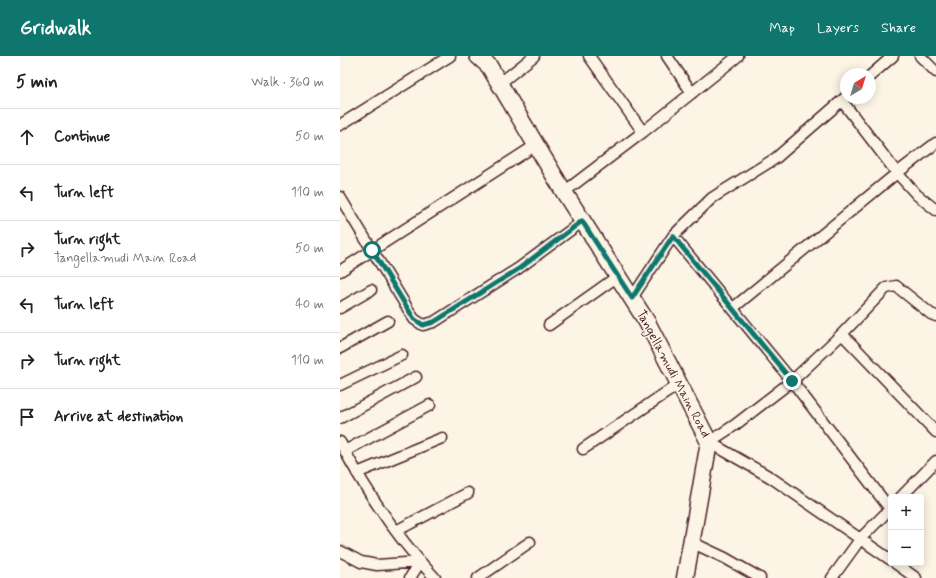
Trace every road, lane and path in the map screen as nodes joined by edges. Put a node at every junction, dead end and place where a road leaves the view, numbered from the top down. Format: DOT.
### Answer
graph roads {
  1 [pos="450,56"];
  2 [pos="534,56"];
  3 [pos="589,56"];
  4 [pos="667,56"];
  5 [pos="738,56"];
  6 [pos="893,56"];
  7 [pos="920,56"];
  8 [pos="483,61"];
  9 [pos="876,71"];
  10 [pos="936,72"];
  11 [pos="499,84"];
  12 [pos="692,93"];
  13 [pos="840,102"];
  14 [pos="848,104"];
  15 [pos="340,125"];
  16 [pos="643,132"];
  17 [pos="936,143"];
  18 [pos="536,145"];
  19 [pos="896,173"];
  20 [pos="564,192"];
  21 [pos="340,197"];
  22 [pos="936,210"];
  23 [pos="582,221"];
  24 [pos="673,236"];
  25 [pos="372,250"];
  26 [pos="340,271"];
  27 [pos="618,276"];
  28 [pos="371,290"];
  29 [pos="632,298"];
  30 [pos="340,308"];
  31 [pos="733,308"];
  32 [pos="936,316"];
  33 [pos="388,320"];
  34 [pos="550,325"];
  35 [pos="842,334"];
  36 [pos="340,348"];
  37 [pos="402,355"];
  38 [pos="416,377"];
  39 [pos="792,381"];
  40 [pos="679,384"];
  41 [pos="340,386"];
  42 [pos="430,405"];
  43 [pos="340,418"];
  44 [pos="936,432"];
  45 [pos="442,438"];
  46 [pos="709,442"];
  47 [pos="342,446"];
  48 [pos="583,450"];
  49 [pos="936,461"];
  50 [pos="357,473"];
  51 [pos="468,493"];
  52 [pos="904,494"];
  53 [pos="888,505"];
  54 [pos="888,510"];
  55 [pos="396,531"];
  56 [pos="862,538"];
  57 [pos="530,542"];
  58 [pos="692,542"];
  59 [pos="340,551"];
  60 [pos="888,558"];
  61 [pos="420,562"];
  62 [pos="900,566"];
  63 [pos="410,578"];
  64 [pos="435,578"];
  65 [pos="478,578"];
  66 [pos="685,578"];
  67 [pos="760,578"];
  68 [pos="832,578"];
  69 [pos="916,578"];
  1 -- 15 [label="street"];
  2 -- 11 [label="street"];
  3 -- 16 [label="street"];
  4 -- 12 [label="street"];
  5 -- 12 [label="street"];
  6 -- 9 [label="street"];
  7 -- 10 [label="street"];
  8 -- 11 [label="main road, Tangellamudi Main Road"];
  11 -- 18 [label="main road, Tangellamudi Main Road"];
  12 -- 16 [label="street"];
  13 -- 24 [label="street"];
  14 -- 19 [label="street"];
  16 -- 20 [label="street"];
  17 -- 19 [label="street"];
  18 -- 20 [label="main road, Tangellamudi Main Road"];
  18 -- 25 [label="street"];
  19 -- 22 [label="street"];
  19 -- 31 [label="street"];
  20 -- 23 [label="main road, Tangellamudi Main Road"];
  21 -- 25 [label="street"];
  23 -- 25 [label="street"];
  23 -- 27 [label="main road, Tangellamudi Main Road"];
  24 -- 29 [label="street"];
  24 -- 31 [label="street"];
  25 -- 26 [label="street"];
  27 -- 29 [label="main road, Tangellamudi Main Road"];
  27 -- 34 [label="street"];
  28 -- 30 [label="street"];
  29 -- 40 [label="main road, Tangellamudi Main Road"];
  31 -- 39 [label="street"];
  32 -- 35 [label="street"];
  33 -- 36 [label="street"];
  35 -- 39 [label="street"];
  35 -- 44 [label="street"];
  37 -- 41 [label="street"];
  38 -- 43 [label="street"];
  39 -- 46 [label="street"];
  39 -- 53 [label="street"];
  40 -- 46 [label="main road, Tangellamudi Main Road"];
  40 -- 48 [label="street"];
  42 -- 47 [label="street"];
  45 -- 50 [label="street"];
  46 -- 56 [label="street"];
  46 -- 58 [label="main road, Tangellamudi Main Road"];
  47 -- 50 [label="street"];
  49 -- 52 [label="street"];
  50 -- 55 [label="street"];
  51 -- 55 [label="street"];
  54 -- 56 [label="street"];
  55 -- 61 [label="street"];
  56 -- 60 [label="street"];
  56 -- 68 [label="street"];
  57 -- 65 [label="street"];
  58 -- 66 [label="main road, Tangellamudi Main Road"];
  58 -- 67 [label="street"];
  59 -- 61 [label="street"];
  61 -- 63 [label="street"];
  61 -- 64 [label="street"];
  62 -- 69 [label="street"];
}
